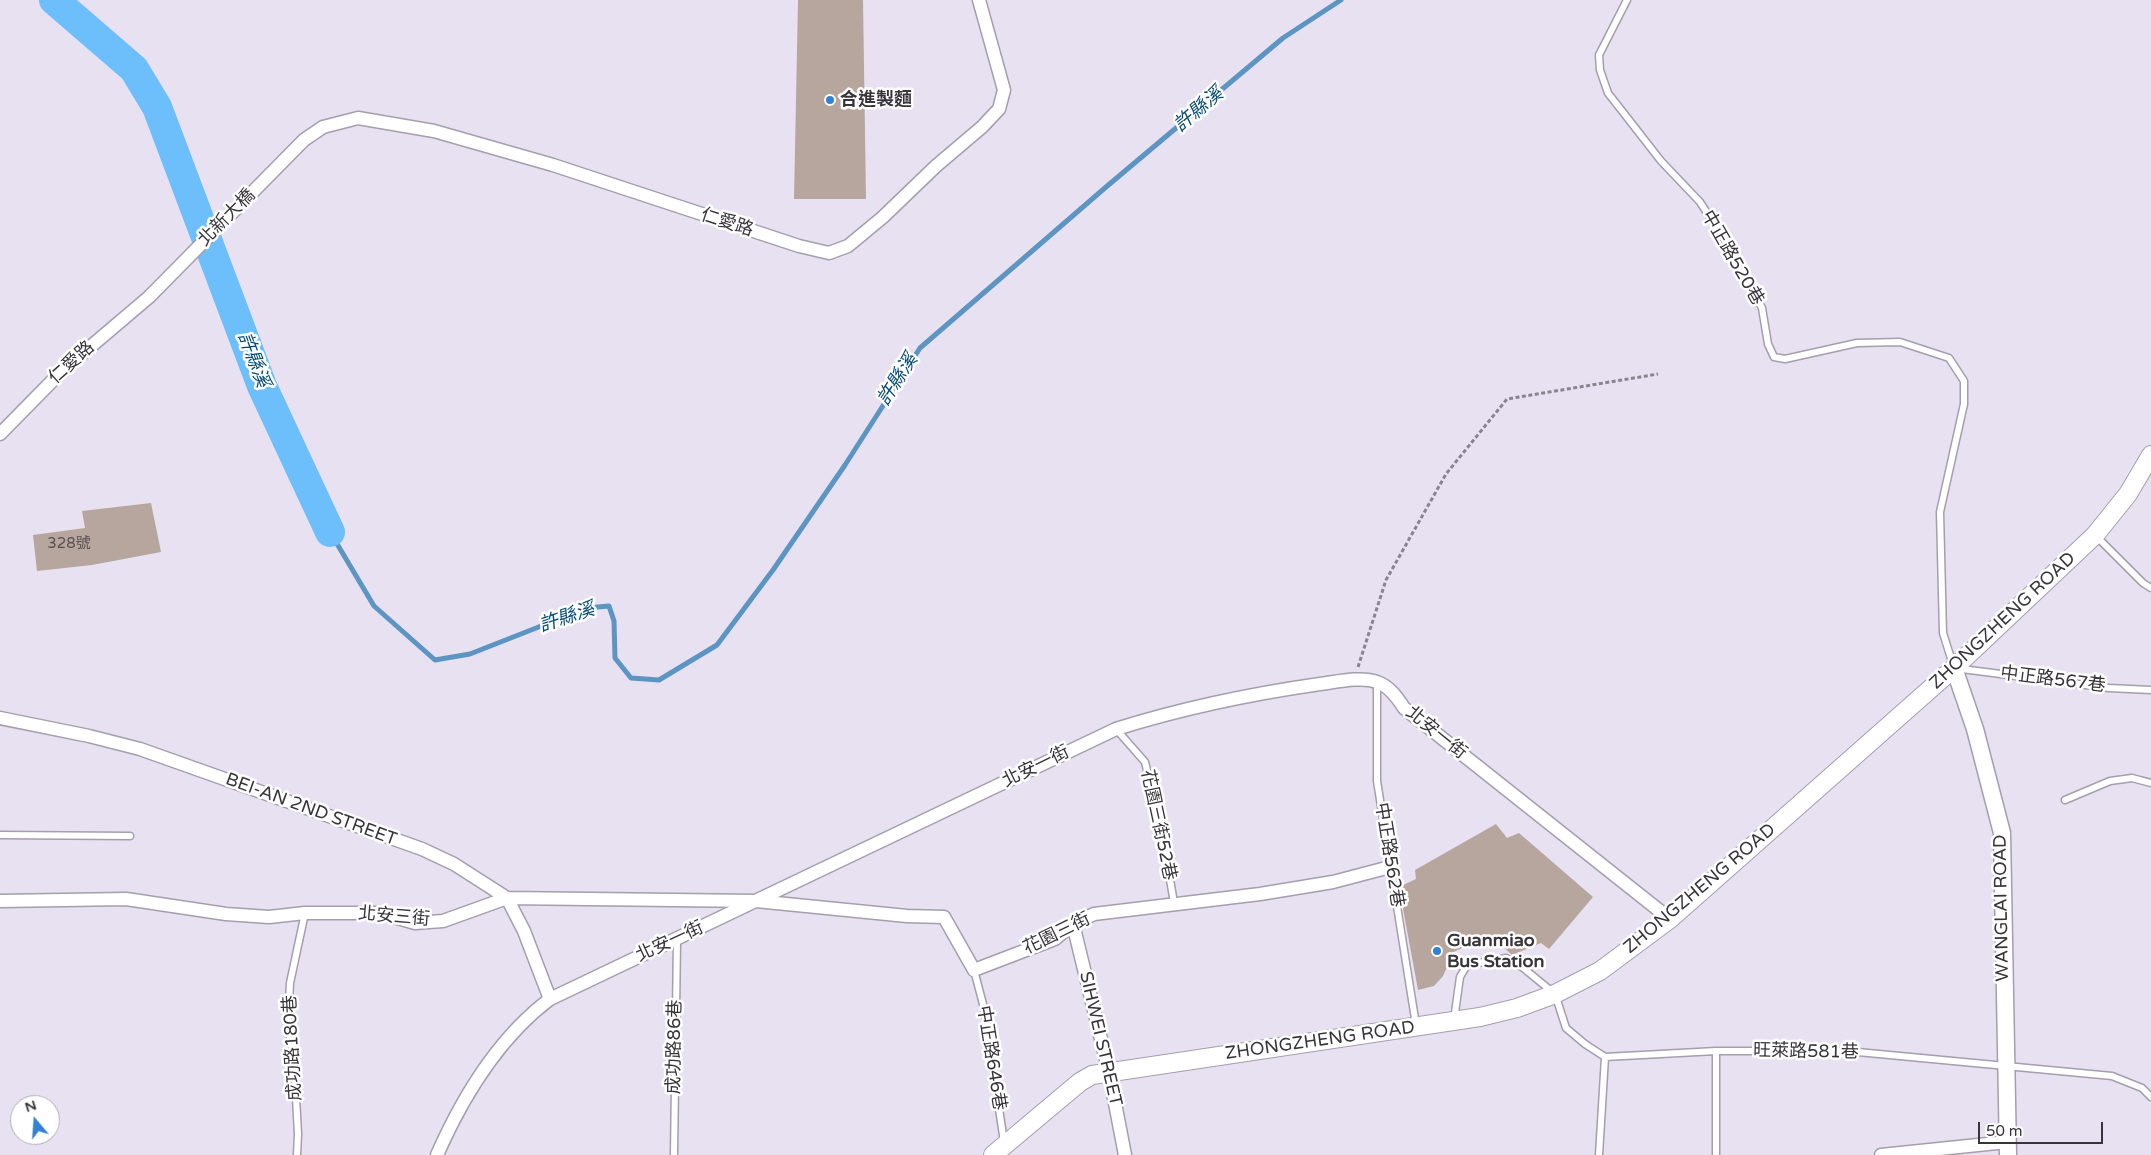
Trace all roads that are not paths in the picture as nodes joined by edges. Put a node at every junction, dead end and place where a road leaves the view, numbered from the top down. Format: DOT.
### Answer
graph roads {
  1 [pos="979,0"];
  2 [pos="1627,0"];
  3 [pos="304,140"];
  4 [pos="149,297"];
  5 [pos="0,434"];
  6 [pos="2151,455"];
  7 [pos="2095,535"];
  8 [pos="2151,588"];
  9 [pos="1954,668"];
  10 [pos="1376,681"];
  11 [pos="2151,690"];
  12 [pos="0,718"];
  13 [pos="1116,729"];
  14 [pos="2151,783"];
  15 [pos="2065,800"];
  16 [pos="0,834"];
  17 [pos="130,836"];
  18 [pos="1390,867"];
  19 [pos="507,898"];
  20 [pos="0,901"];
  21 [pos="756,901"];
  22 [pos="1174,903"];
  23 [pos="305,913"];
  24 [pos="1670,919"];
  25 [pos="1073,924"];
  26 [pos="677,940"];
  27 [pos="974,970"];
  28 [pos="1555,994"];
  29 [pos="550,999"];
  30 [pos="1454,1022"];
  31 [pos="1416,1026"];
  32 [pos="1716,1051"];
  33 [pos="1604,1057"];
  34 [pos="2007,1066"];
  35 [pos="1109,1072"];
  36 [pos="2151,1096"];
  37 [pos="2008,1149"];
  38 [pos="999,1150"];
  39 [pos="297,1155"];
  40 [pos="437,1155"];
  41 [pos="674,1155"];
  42 [pos="1125,1155"];
  43 [pos="1599,1155"];
  44 [pos="1716,1155"];
  45 [pos="1881,1155"];
  1 -- 3 [label="street, 仁愛路"];
  2 -- 9 [label="lane, 中正路520巷"];
  3 -- 4 [label="street, 北新大橋"];
  4 -- 5 [label="street, 仁愛路"];
  6 -- 7 [label="main road, ZHONGZHENG ROAD"];
  7 -- 8 [label="lane"];
  7 -- 9 [label="main road, ZHONGZHENG ROAD"];
  9 -- 11 [label="lane, 中正路567巷"];
  9 -- 24 [label="main road, ZHONGZHENG ROAD"];
  9 -- 34 [label="street, WANGLAI ROAD"];
  10 -- 13 [label="street, 北安一街"];
  10 -- 18 [label="lane, 中正路562巷"];
  10 -- 24 [label="street, 北安一街"];
  12 -- 19 [label="street, BEI-AN 2ND STREET"];
  13 -- 21 [label="street, 北安一街"];
  13 -- 22 [label="lane, 花園三街52巷"];
  14 -- 15 [label="lane"];
  16 -- 17 [label="lane"];
  18 -- 22 [label="street, 花園三街"];
  18 -- 31 [label="lane, 中正路562巷"];
  19 -- 21 [label="street, 北安三街"];
  19 -- 23 [label="street, 北安三街"];
  19 -- 29 [label="street, BEI-AN 2ND STREET"];
  20 -- 23 [label="street, 北安三街"];
  21 -- 26 [label="street, 北安一街"];
  21 -- 27 [label="street"];
  22 -- 25 [label="street, 花園三街"];
  23 -- 39 [label="lane, 成功路180巷"];
  24 -- 28 [label="main road, ZHONGZHENG ROAD"];
  25 -- 27 [label="street, 花園三街"];
  25 -- 35 [label="street, SIHWEI STREET"];
  26 -- 29 [label="street, 北安一街"];
  26 -- 41 [label="lane, 成功路86巷"];
  27 -- 38 [label="lane, 中正路646巷"];
  28 -- 30 [label="main road, ZHONGZHENG ROAD"];
  28 -- 30 [label="lane"];
  28 -- 33 [label="lane"];
  29 -- 40 [label="street, 北安一街"];
  30 -- 31 [label="main road, ZHONGZHENG ROAD"];
  31 -- 35 [label="main road, ZHONGZHENG ROAD"];
  32 -- 33 [label="lane, 旺萊路581巷"];
  32 -- 34 [label="lane, 旺萊路581巷"];
  32 -- 44 [label="lane"];
  33 -- 43 [label="lane"];
  34 -- 36 [label="lane, 旺萊路581巷"];
  34 -- 37 [label="street, WANGLAI ROAD"];
  35 -- 38 [label="main road, ZHONGZHENG ROAD"];
  35 -- 42 [label="street, SIHWEI STREET"];
  37 -- 45 [label="street"];
}
